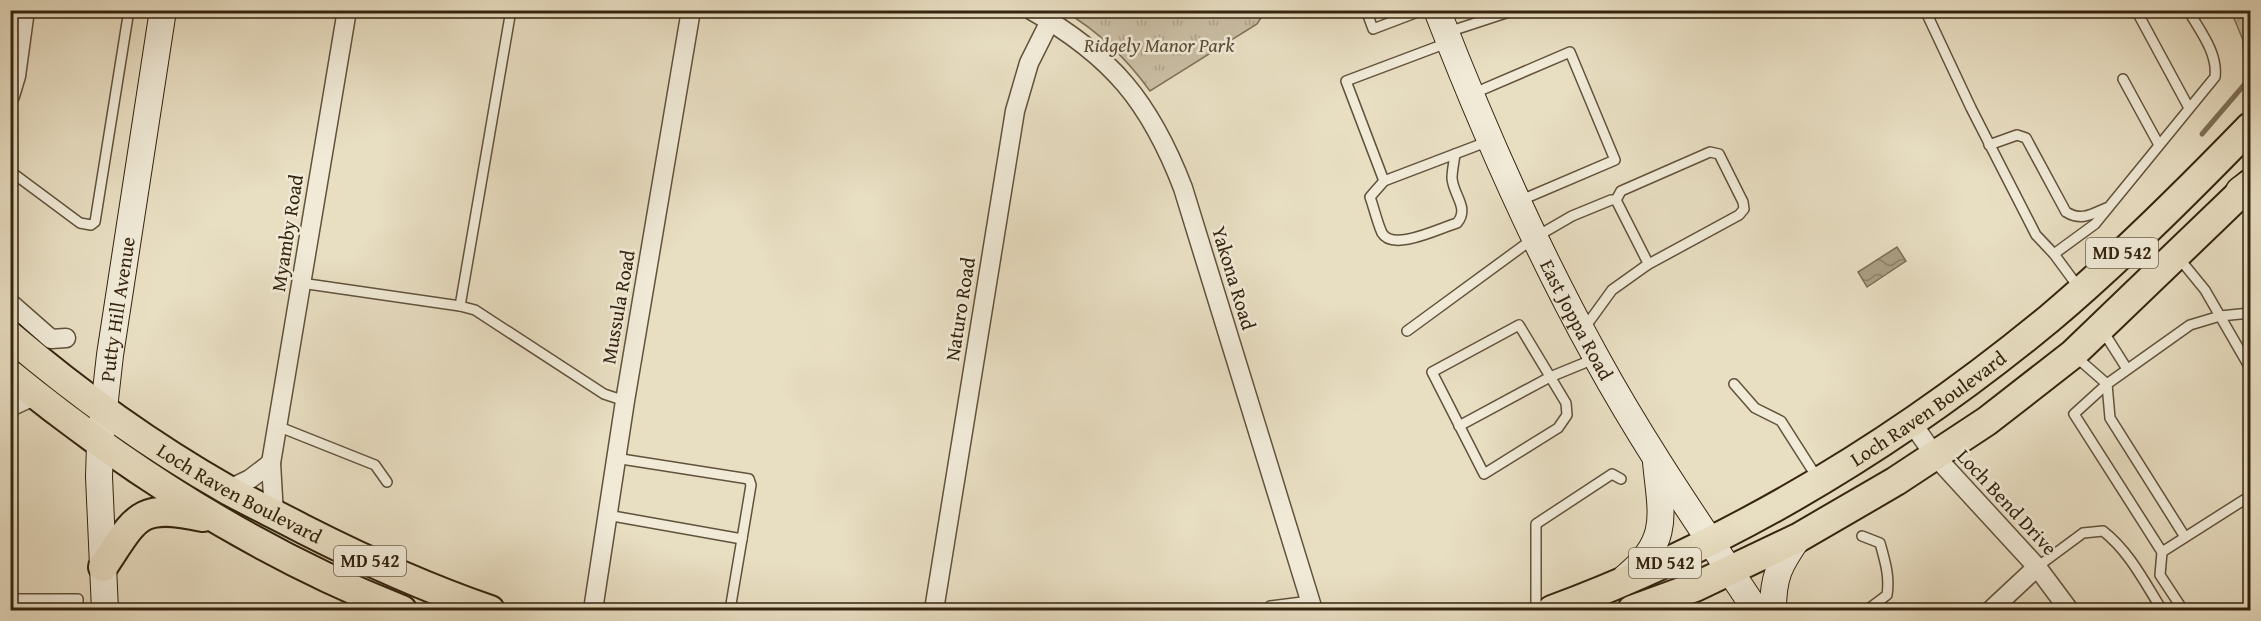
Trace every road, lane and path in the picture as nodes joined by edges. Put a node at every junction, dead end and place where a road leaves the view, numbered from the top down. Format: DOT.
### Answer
graph roads {
  1 [pos="25,10"];
  2 [pos="129,10"];
  3 [pos="163,10"];
  4 [pos="347,10"];
  5 [pos="511,10"];
  6 [pos="691,10"];
  7 [pos="1031,10"];
  8 [pos="1366,10"];
  9 [pos="1515,10"];
  10 [pos="1925,10"];
  11 [pos="2136,10"];
  12 [pos="2188,10"];
  13 [pos="1050,21"];
  14 [pos="1440,23"];
  15 [pos="2123,79"];
  16 [pos="1470,95"];
  17 [pos="10,96"];
  18 [pos="2189,108"];
  19 [pos="2250,128"];
  20 [pos="1489,141"];
  21 [pos="1989,145"];
  22 [pos="2159,145"];
  23 [pos="1455,154"];
  24 [pos="10,171"];
  25 [pos="1384,182"];
  26 [pos="2248,188"];
  27 [pos="1616,200"];
  28 [pos="1516,202"];
  29 [pos="2108,207"];
  30 [pos="1534,238"];
  31 [pos="2054,254"];
  32 [pos="2176,255"];
  33 [pos="1647,265"];
  34 [pos="302,283"];
  35 [pos="2081,290"];
  36 [pos="10,303"];
  37 [pos="460,306"];
  38 [pos="2250,313"];
  39 [pos="2220,316"];
  40 [pos="2101,328"];
  41 [pos="1407,331"];
  42 [pos="1582,332"];
  43 [pos="10,336"];
  44 [pos="66,338"];
  45 [pos="2073,354"];
  46 [pos="1596,358"];
  47 [pos="2250,368"];
  48 [pos="2127,369"];
  49 [pos="11,377"];
  50 [pos="1550,377"];
  51 [pos="1734,384"];
  52 [pos="2107,384"];
  53 [pos="36,395"];
  54 [pos="625,400"];
  55 [pos="10,407"];
  56 [pos="103,410"];
  57 [pos="1912,423"];
  58 [pos="278,426"];
  59 [pos="1459,426"];
  60 [pos="100,444"];
  61 [pos="1935,456"];
  62 [pos="1656,458"];
  63 [pos="615,459"];
  64 [pos="271,463"];
  65 [pos="1621,478"];
  66 [pos="1820,481"];
  67 [pos="387,482"];
  68 [pos="227,490"];
  69 [pos="2250,496"];
  70 [pos="274,514"];
  71 [pos="607,515"];
  72 [pos="219,521"];
  73 [pos="1862,536"];
  74 [pos="2185,537"];
  75 [pos="742,538"];
  76 [pos="1798,538"];
  77 [pos="1711,542"];
  78 [pos="2162,552"];
  79 [pos="103,567"];
  80 [pos="2037,567"];
  81 [pos="1730,571"];
  82 [pos="1618,585"];
  83 [pos="10,599"];
  84 [pos="1312,606"];
  85 [pos="78,610"];
  86 [pos="105,610"];
  87 [pos="402,610"];
  88 [pos="490,610"];
  89 [pos="593,610"];
  90 [pos="729,610"];
  91 [pos="934,610"];
  92 [pos="1270,610"];
  93 [pos="1536,610"];
  94 [pos="1552,610"];
  95 [pos="1632,610"];
  96 [pos="1756,610"];
  97 [pos="1773,610"];
  98 [pos="1867,610"];
  99 [pos="1991,610"];
  100 [pos="2069,610"];
  101 [pos="2163,610"];
  102 [pos="2183,610"];
  1 -- 17 [label="street"];
  2 -- 24 [label="lane"];
  3 -- 56 [label="main road, Putty Hill Avenue"];
  4 -- 34 [label="street, Myamby Road"];
  5 -- 37 [label="lane"];
  6 -- 54 [label="street, Mussula Road"];
  7 -- 13 [label="street, Yakona Road"];
  8 -- 14 [label="lane"];
  9 -- 14 [label="lane"];
  10 -- 21 [label="lane"];
  11 -- 18 [label="lane"];
  12 -- 18 [label="lane"];
  13 -- 84 [label="street, Yakona Road"];
  13 -- 91 [label="street, Naturo Road"];
  14 -- 16 [label="main road, East Joppa Road"];
  14 -- 25 [label="lane"];
  15 -- 22 [label="lane"];
  16 -- 20 [label="main road, East Joppa Road"];
  16 -- 28 [label="lane"];
  18 -- 22 [label="lane"];
  19 -- 35 [label="main road, Loch Raven Boulevard / MD 542"];
  20 -- 23 [label="lane"];
  20 -- 28 [label="main road, East Joppa Road"];
  21 -- 29 [label="lane"];
  21 -- 31 [label="lane"];
  22 -- 29 [label="lane"];
  23 -- 25 [label="lane"];
  23 -- 25 [label="lane"];
  26 -- 32 [label="main road, MD 542"];
  27 -- 30 [label="lane"];
  27 -- 33 [label="lane"];
  27 -- 33 [label="lane"];
  28 -- 30 [label="main road, East Joppa Road"];
  29 -- 31 [label="lane"];
  30 -- 41 [label="lane"];
  30 -- 42 [label="main road, East Joppa Road"];
  31 -- 35 [label="lane"];
  32 -- 39 [label="lane"];
  32 -- 40 [label="main road, MD 542"];
  33 -- 42 [label="lane"];
  34 -- 37 [label="lane"];
  34 -- 58 [label="street, Myamby Road"];
  35 -- 57 [label="main road, Loch Raven Boulevard / MD 542"];
  36 -- 44 [label="street"];
  37 -- 54 [label="lane"];
  38 -- 39 [label="lane"];
  39 -- 47 [label="lane"];
  39 -- 48 [label="lane"];
  40 -- 45 [label="main road, MD 542"];
  40 -- 48 [label="lane"];
  42 -- 46 [label="main road, East Joppa Road"];
  43 -- 56 [label="main road, Loch Raven Boulevard / MD 542"];
  45 -- 52 [label="lane"];
  45 -- 61 [label="main road, MD 542"];
  46 -- 50 [label="lane"];
  46 -- 62 [label="main road, East Joppa Road"];
  48 -- 52 [label="lane"];
  49 -- 53 [label="main road, Loch Raven Boulevard / MD 542"];
  50 -- 59 [label="lane"];
  50 -- 59 [label="lane"];
  50 -- 59 [label="lane"];
  51 -- 66 [label="lane"];
  52 -- 74 [label="lane"];
  52 -- 78 [label="lane"];
  53 -- 55 [label="street"];
  53 -- 60 [label="main road, Loch Raven Boulevard / MD 542"];
  54 -- 63 [label="street, Mussula Road"];
  56 -- 60 [label="main road, Putty Hill Avenue"];
  56 -- 68 [label="main road, Loch Raven Boulevard / MD 542"];
  57 -- 61 [label="street, Loch Bend Drive"];
  57 -- 66 [label="main road, Loch Raven Boulevard / MD 542"];
  58 -- 64 [label="street, Myamby Road"];
  58 -- 67 [label="lane"];
  60 -- 72 [label="main road, Loch Raven Boulevard / MD 542"];
  60 -- 79 [label="main road, Putty Hill Avenue"];
  61 -- 76 [label="main road, MD 542"];
  61 -- 80 [label="street, Loch Bend Drive"];
  62 -- 77 [label="main road, East Joppa Road"];
  62 -- 82 [label="main road"];
  63 -- 71 [label="street, Mussula Road"];
  63 -- 75 [label="lane"];
  64 -- 68 [label="street"];
  64 -- 70 [label="street, Myamby Road"];
  65 -- 93 [label="lane"];
  66 -- 77 [label="main road, Loch Raven Boulevard / MD 542"];
  68 -- 70 [label="main road, Loch Raven Boulevard / MD 542"];
  69 -- 74 [label="lane"];
  70 -- 88 [label="main road, Loch Raven Boulevard / MD 542"];
  71 -- 75 [label="lane"];
  71 -- 89 [label="street, Mussula Road"];
  72 -- 79 [label="main road"];
  72 -- 87 [label="main road, Loch Raven Boulevard / MD 542"];
  73 -- 98 [label="lane"];
  74 -- 78 [label="lane"];
  75 -- 90 [label="lane"];
  76 -- 81 [label="main road, MD 542"];
  76 -- 97 [label="main road"];
  77 -- 81 [label="main road, East Joppa Road"];
  77 -- 82 [label="main road, Loch Raven Boulevard / MD 542"];
  78 -- 102 [label="lane"];
  79 -- 86 [label="main road, Putty Hill Avenue"];
  80 -- 99 [label="street"];
  80 -- 100 [label="street, Loch Bend Drive"];
  80 -- 101 [label="lane"];
  81 -- 95 [label="main road, MD 542"];
  81 -- 96 [label="main road, East Joppa Road"];
  82 -- 94 [label="main road, Loch Raven Boulevard / MD 542"];
  83 -- 85 [label="lane"];
  84 -- 92 [label="lane"];
}
